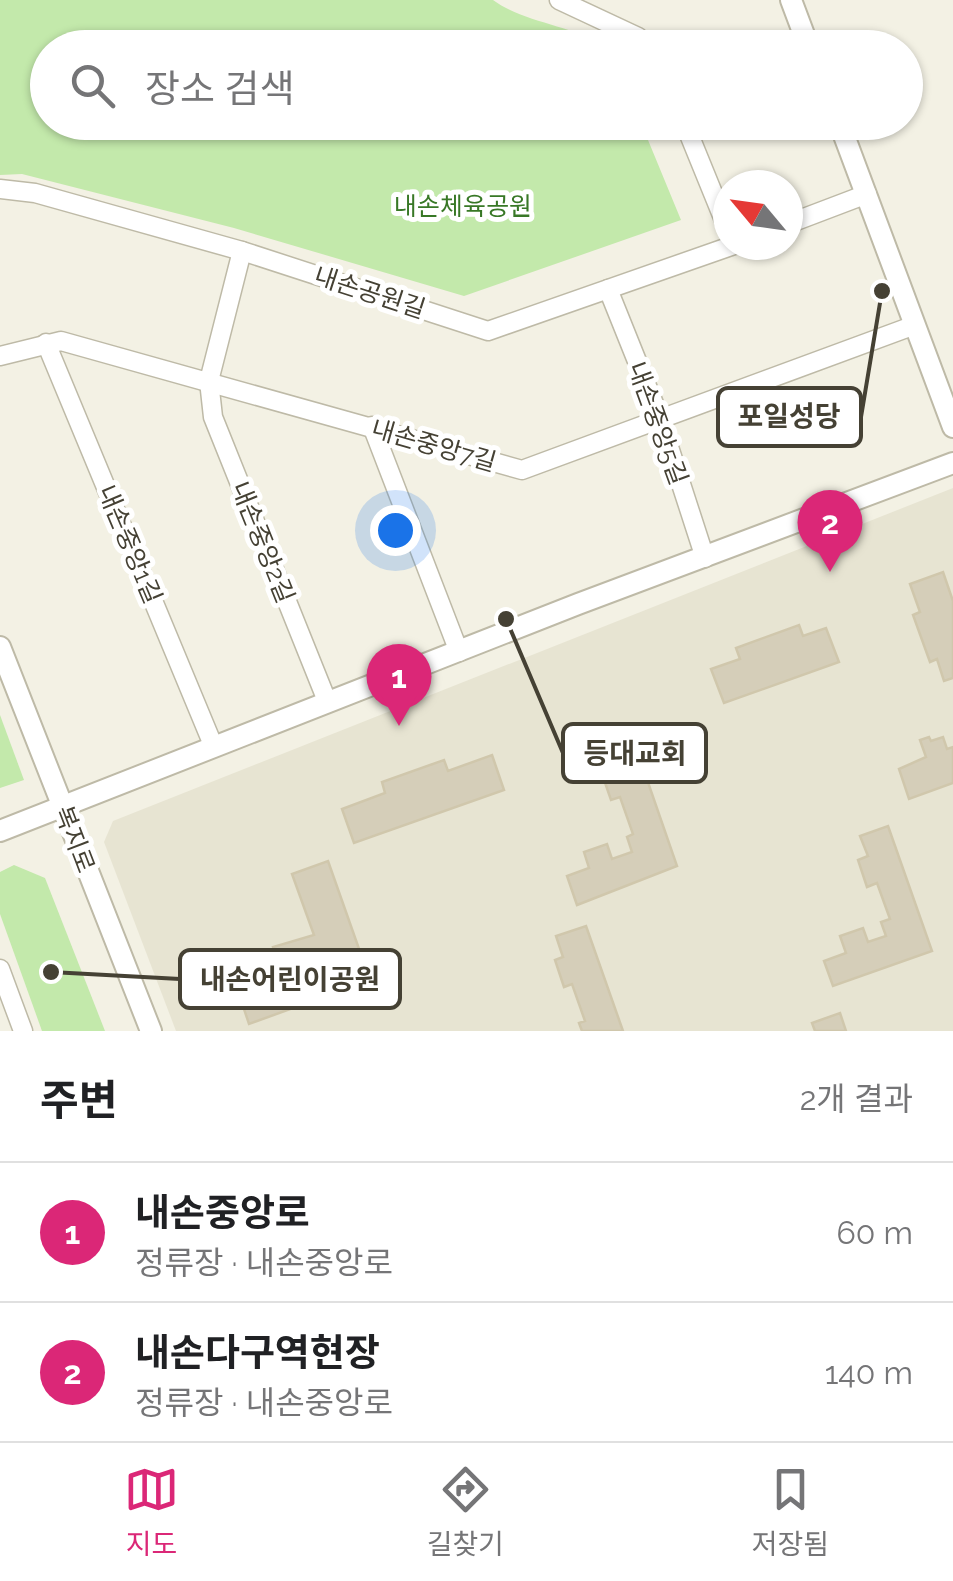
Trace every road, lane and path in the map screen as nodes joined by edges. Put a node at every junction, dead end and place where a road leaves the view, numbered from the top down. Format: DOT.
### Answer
graph roads {
  1 [pos="559,0"];
  2 [pos="791,0"];
  3 [pos="625,30"];
  4 [pos="802,30"];
  5 [pos="691,140"];
  6 [pos="845,140"];
  7 [pos="0,189"];
  8 [pos="713,193"];
  9 [pos="867,194"];
  10 [pos="803,218"];
  11 [pos="242,251"];
  12 [pos="713,252"];
  13 [pos="608,289"];
  14 [pos="915,325"];
  15 [pos="46,343"];
  16 [pos="0,356"];
  17 [pos="209,381"];
  18 [pos="659,416"];
  19 [pos="372,426"];
  20 [pos="953,426"];
  21 [pos="953,463"];
  22 [pos="705,558"];
  23 [pos="0,646"];
  24 [pos="459,652"];
  25 [pos="328,701"];
  26 [pos="213,745"];
  27 [pos="62,806"];
  28 [pos="0,831"];
  29 [pos="0,970"];
  30 [pos="23,1031"];
  31 [pos="151,1031"];
  1 -- 3 [label="street"];
  2 -- 4 [label="street"];
  5 -- 8 [label="street"];
  6 -- 9 [label="street"];
  7 -- 11 [label="street, 내손공원길"];
  9 -- 10 [label="street"];
  9 -- 14 [label="street"];
  11 -- 13 [label="street, 내손공원길"];
  11 -- 17 [label="street"];
  12 -- 13 [label="street, 내손공원길"];
  13 -- 18 [label="street, 내손중앙5길"];
  14 -- 18 [label="street, 내손중앙7길"];
  14 -- 20 [label="street"];
  15 -- 16 [label="street, 내손중앙7길"];
  15 -- 17 [label="street, 내손중앙7길"];
  15 -- 26 [label="street, 내손중앙1길"];
  17 -- 19 [label="street, 내손중앙7길"];
  17 -- 25 [label="street, 내손중앙2길"];
  18 -- 19 [label="street, 내손중앙7길"];
  18 -- 22 [label="street, 내손중앙5길"];
  19 -- 24 [label="street"];
  21 -- 22 [label="street"];
  22 -- 24 [label="street"];
  23 -- 27 [label="street, 복지로"];
  24 -- 25 [label="street"];
  25 -- 26 [label="street"];
  26 -- 27 [label="street"];
  27 -- 28 [label="street"];
  27 -- 31 [label="street, 복지로"];
  29 -- 30 [label="street"];
}
